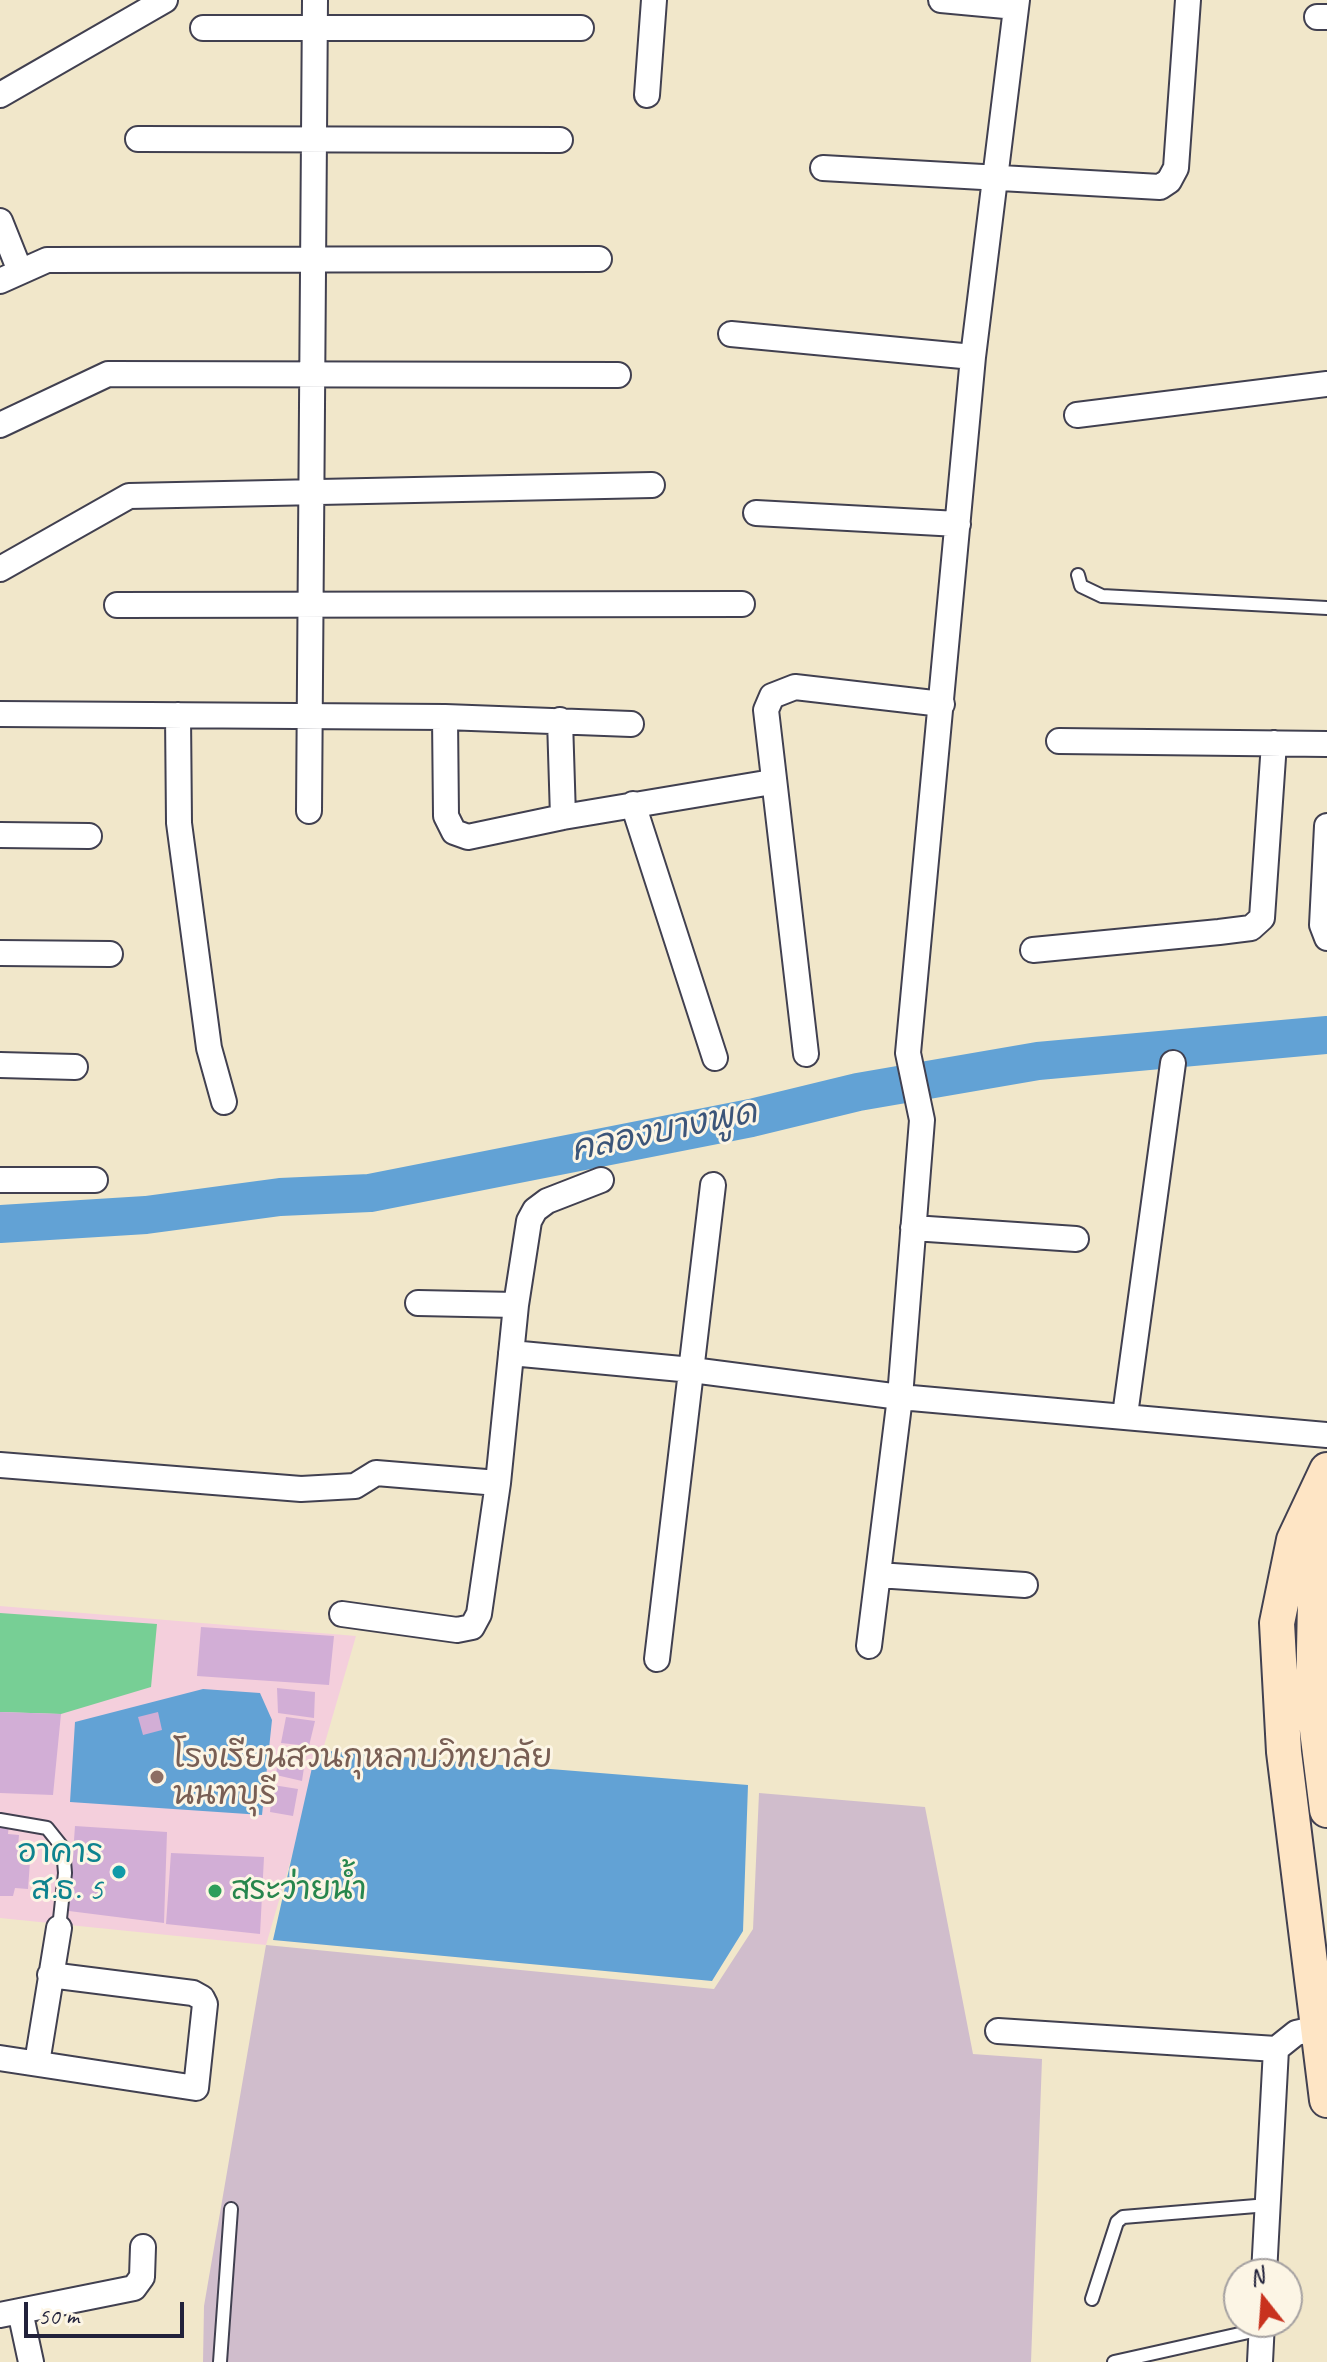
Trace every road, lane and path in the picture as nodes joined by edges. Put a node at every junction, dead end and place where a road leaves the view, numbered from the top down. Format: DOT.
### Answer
graph roads {
  1 [pos="165,0"];
  2 [pos="315,0"];
  3 [pos="654,0"];
  4 [pos="941,0"];
  5 [pos="1188,0"];
  6 [pos="1016,3"];
  7 [pos="316,27"];
  8 [pos="203,28"];
  9 [pos="581,28"];
  10 [pos="0,95"];
  11 [pos="647,95"];
  12 [pos="138,139"];
  13 [pos="560,140"];
  14 [pos="312,142"];
  15 [pos="823,168"];
  16 [pos="995,178"];
  17 [pos="0,221"];
  18 [pos="314,258"];
  19 [pos="599,259"];
  20 [pos="10,276"];
  21 [pos="731,334"];
  22 [pos="973,357"];
  23 [pos="313,375"];
  24 [pos="618,375"];
  25 [pos="1327,384"];
  26 [pos="1077,415"];
  27 [pos="0,425"];
  28 [pos="652,485"];
  29 [pos="312,493"];
  30 [pos="756,513"];
  31 [pos="958,524"];
  32 [pos="0,569"];
  33 [pos="1078,575"];
  34 [pos="742,604"];
  35 [pos="117,605"];
  36 [pos="310,606"];
  37 [pos="1327,608"];
  38 [pos="942,704"];
  39 [pos="0,714"];
  40 [pos="178,715"];
  41 [pos="310,716"];
  42 [pos="445,717"];
  43 [pos="560,720"];
  44 [pos="631,724"];
  45 [pos="1059,741"];
  46 [pos="1274,743"];
  47 [pos="1327,744"];
  48 [pos="772,782"];
  49 [pos="633,804"];
  50 [pos="309,811"];
  51 [pos="563,817"];
  52 [pos="1327,826"];
  53 [pos="0,835"];
  54 [pos="89,836"];
  55 [pos="1327,938"];
  56 [pos="1033,950"];
  57 [pos="0,953"];
  58 [pos="110,954"];
  59 [pos="806,1054"];
  60 [pos="715,1058"];
  61 [pos="1173,1063"];
  62 [pos="0,1065"];
  63 [pos="75,1067"];
  64 [pos="224,1102"];
  65 [pos="0,1180"];
  66 [pos="95,1180"];
  67 [pos="601,1180"];
  68 [pos="713,1185"];
  69 [pos="913,1228"];
  70 [pos="1076,1239"];
  71 [pos="418,1303"];
  72 [pos="516,1305"];
  73 [pos="511,1353"];
  74 [pos="692,1370"];
  75 [pos="900,1397"];
  76 [pos="1125,1415"];
  77 [pos="1327,1435"];
  78 [pos="0,1465"];
  79 [pos="1327,1470"];
  80 [pos="1327,1482"];
  81 [pos="498,1483"];
  82 [pos="878,1575"];
  83 [pos="1025,1585"];
  84 [pos="342,1614"];
  85 [pos="869,1646"];
  86 [pos="657,1659"];
  87 [pos="1327,1810"];
  88 [pos="0,1820"];
  89 [pos="59,1928"];
  90 [pos="50,1975"];
  91 [pos="1318,2028"];
  92 [pos="998,2031"];
  93 [pos="1276,2049"];
  94 [pos="0,2058"];
  95 [pos="37,2063"];
  96 [pos="1327,2100"];
  97 [pos="1268,2205"];
  98 [pos="231,2209"];
  99 [pos="143,2247"];
  100 [pos="1265,2258"];
  101 [pos="1092,2299"];
  102 [pos="10,2313"];
  103 [pos="1223,2335"];
  104 [pos="1261,2338"];
  105 [pos="31,2362"];
  106 [pos="220,2362"];
  107 [pos="1114,2362"];
  108 [pos="1260,2362"];
  1 -- 10 [label="street"];
  2 -- 7 [label="street"];
  3 -- 11 [label="street"];
  4 -- 6 [label="street"];
  5 -- 16 [label="street"];
  6 -- 16 [label="street"];
  7 -- 8 [label="street"];
  7 -- 9 [label="street"];
  7 -- 14 [label="street"];
  12 -- 14 [label="street"];
  13 -- 14 [label="street"];
  14 -- 18 [label="street"];
  15 -- 16 [label="street"];
  16 -- 22 [label="street"];
  17 -- 20 [label="street"];
  18 -- 19 [label="street"];
  18 -- 20 [label="street"];
  18 -- 23 [label="street"];
  21 -- 22 [label="street"];
  22 -- 31 [label="street"];
  23 -- 24 [label="street"];
  23 -- 27 [label="street"];
  23 -- 29 [label="street"];
  25 -- 26 [label="street"];
  28 -- 29 [label="street"];
  29 -- 32 [label="street"];
  29 -- 36 [label="street"];
  30 -- 31 [label="street"];
  31 -- 38 [label="street"];
  33 -- 37 [label="lane"];
  34 -- 36 [label="street"];
  35 -- 36 [label="street"];
  36 -- 41 [label="street"];
  38 -- 48 [label="street"];
  38 -- 69 [label="street"];
  39 -- 40 [label="street"];
  40 -- 41 [label="street"];
  40 -- 64 [label="street"];
  41 -- 42 [label="street"];
  41 -- 50 [label="street"];
  42 -- 43 [label="street"];
  42 -- 51 [label="street"];
  43 -- 44 [label="street"];
  43 -- 51 [label="street"];
  45 -- 46 [label="street"];
  46 -- 47 [label="street"];
  46 -- 56 [label="street"];
  48 -- 49 [label="street"];
  48 -- 59 [label="street"];
  49 -- 51 [label="street"];
  49 -- 60 [label="street"];
  52 -- 55 [label="street"];
  53 -- 54 [label="street"];
  57 -- 58 [label="street"];
  61 -- 76 [label="street"];
  62 -- 63 [label="street"];
  65 -- 66 [label="street"];
  67 -- 72 [label="street"];
  68 -- 74 [label="street"];
  69 -- 70 [label="street"];
  69 -- 75 [label="street"];
  71 -- 72 [label="street"];
  72 -- 73 [label="street"];
  73 -- 74 [label="street"];
  73 -- 81 [label="street"];
  74 -- 75 [label="street"];
  74 -- 86 [label="street"];
  75 -- 76 [label="street"];
  75 -- 82 [label="street"];
  76 -- 77 [label="street"];
  78 -- 81 [label="street"];
  79 -- 91 [label="main road"];
  80 -- 87 [label="main road"];
  81 -- 84 [label="street"];
  82 -- 83 [label="street"];
  82 -- 85 [label="street"];
  88 -- 89 [label="lane"];
  89 -- 90 [label="street"];
  90 -- 95 [label="street"];
  90 -- 95 [label="street"];
  91 -- 93 [label="street"];
  91 -- 96 [label="main road"];
  92 -- 93 [label="street"];
  93 -- 97 [label="street"];
  94 -- 95 [label="street"];
  97 -- 100 [label="street"];
  97 -- 101 [label="lane"];
  98 -- 106 [label="lane"];
  99 -- 102 [label="street"];
  102 -- 105 [label="street"];
  103 -- 107 [label="lane"];
  104 -- 108 [label="street"];
}
